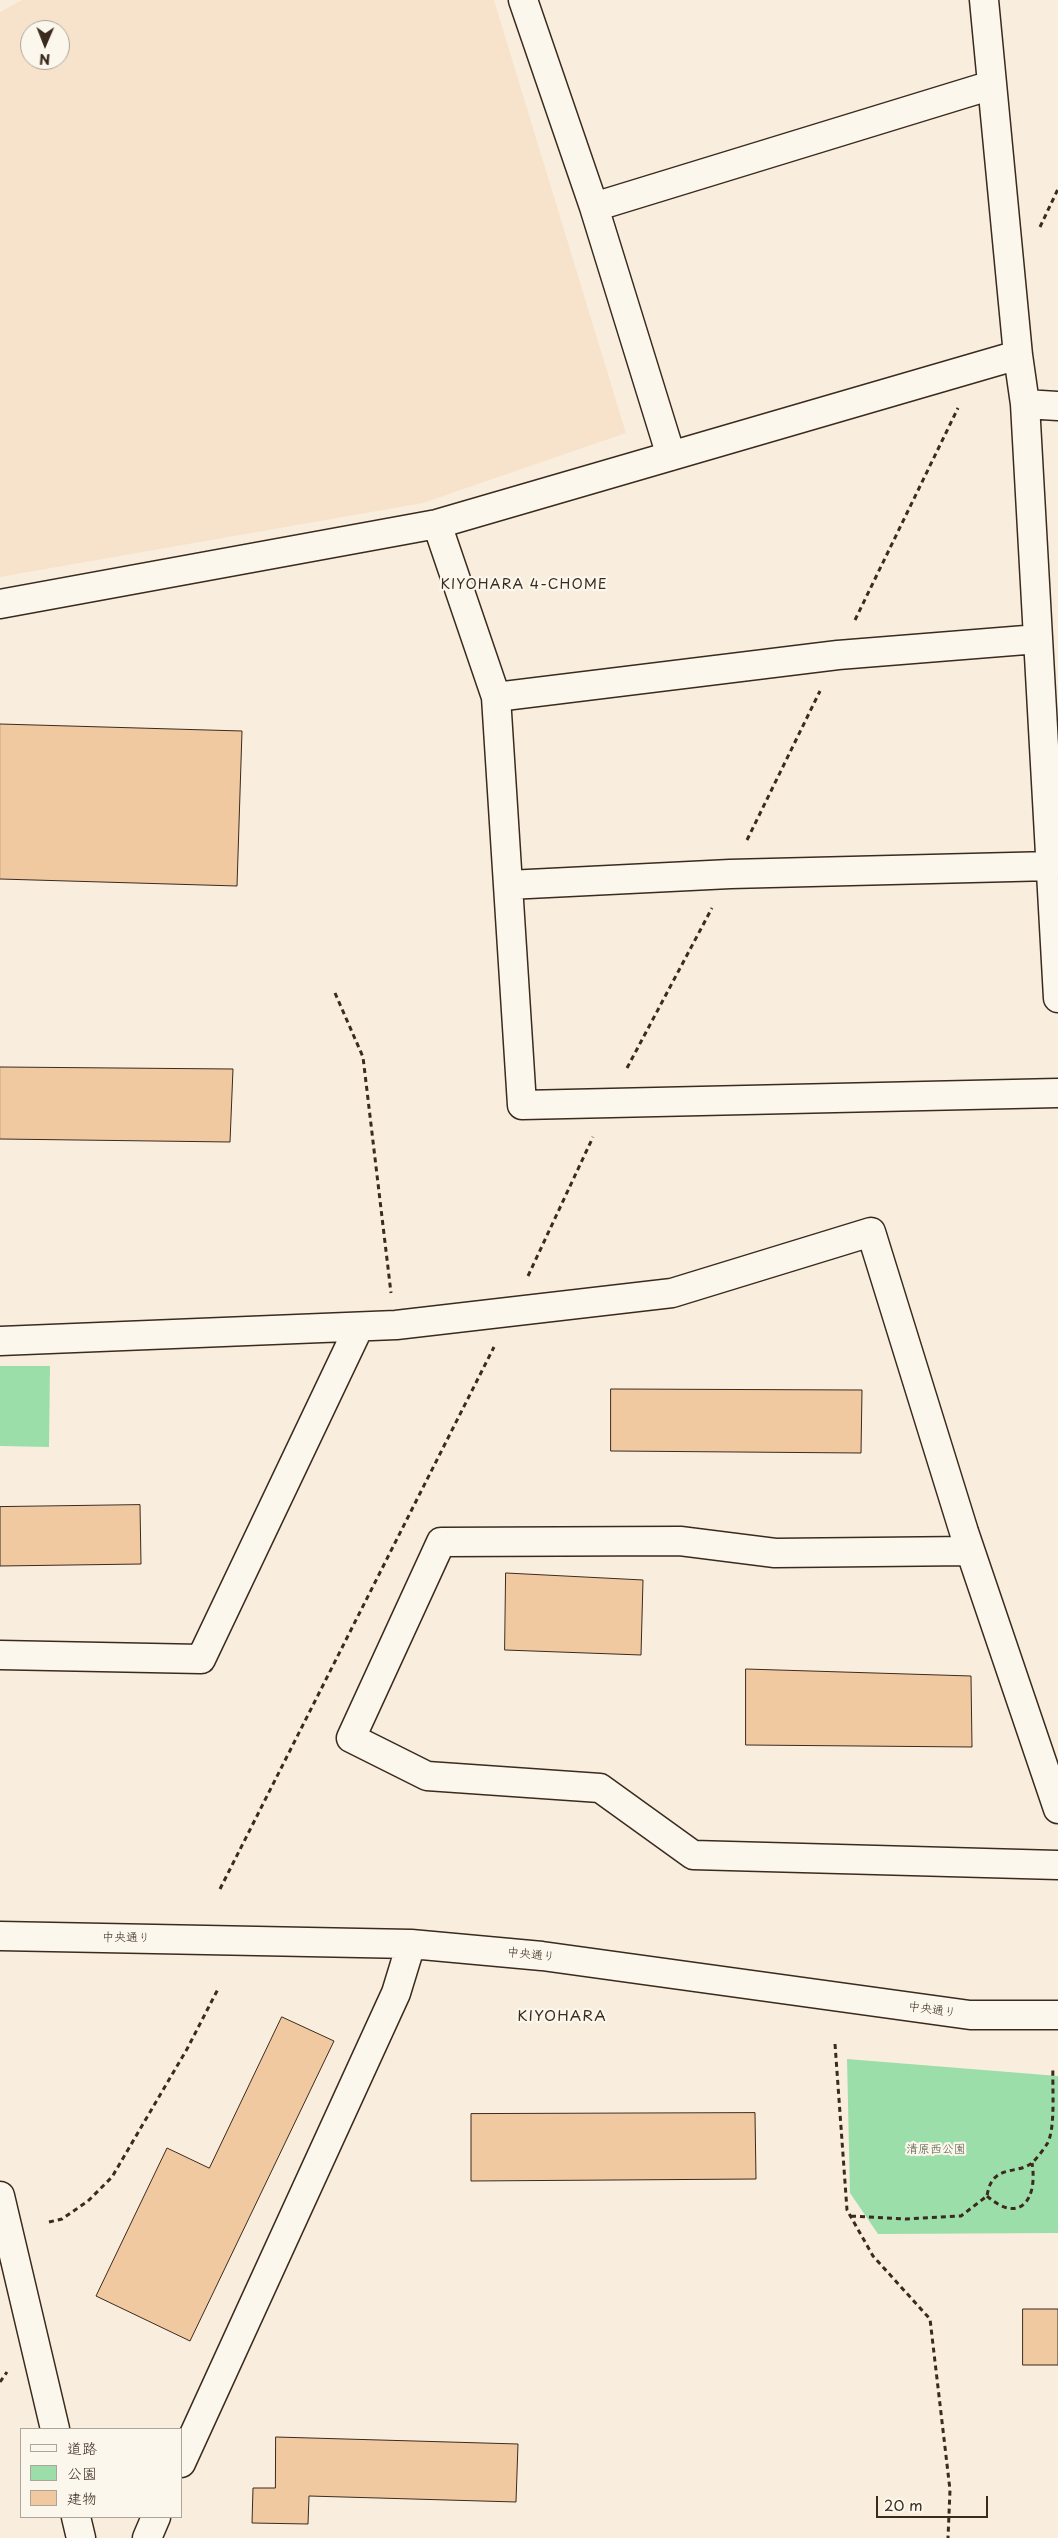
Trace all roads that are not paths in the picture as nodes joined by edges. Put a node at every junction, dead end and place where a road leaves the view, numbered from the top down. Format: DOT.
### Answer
graph roads {
  1 [pos="523,0"];
  2 [pos="984,0"];
  3 [pos="992,85"];
  4 [pos="594,207"];
  5 [pos="1018,355"];
  6 [pos="1025,404"];
  7 [pos="1058,406"];
  8 [pos="671,456"];
  9 [pos="437,524"];
  10 [pos="0,604"];
  11 [pos="1038,639"];
  12 [pos="496,697"];
  13 [pos="1052,866"];
  14 [pos="508,885"];
  15 [pos="1058,998"];
  16 [pos="1058,1093"];
  17 [pos="360,1327"];
  18 [pos="0,1341"];
  19 [pos="970,1551"];
  20 [pos="0,1655"];
  21 [pos="1058,1809"];
  22 [pos="1058,1865"];
  23 [pos="0,1936"];
  24 [pos="411,1944"];
  25 [pos="1058,2015"];
  26 [pos="0,2196"];
  27 [pos="55,2428"];
  28 [pos="182,2461"];
  29 [pos="76,2518"];
  30 [pos="156,2518"];
  31 [pos="81,2538"];
  32 [pos="147,2538"];
  1 -- 4 [label="street"];
  2 -- 3 [label="street"];
  3 -- 4 [label="street"];
  3 -- 5 [label="street"];
  4 -- 8 [label="street"];
  5 -- 6 [label="street"];
  5 -- 8 [label="street"];
  6 -- 7 [label="street"];
  6 -- 11 [label="street"];
  8 -- 9 [label="street"];
  9 -- 10 [label="street"];
  9 -- 12 [label="street"];
  11 -- 12 [label="street"];
  11 -- 13 [label="street"];
  12 -- 14 [label="street"];
  13 -- 14 [label="street"];
  13 -- 15 [label="street"];
  14 -- 16 [label="street"];
  17 -- 18 [label="street"];
  17 -- 19 [label="street"];
  17 -- 20 [label="street"];
  19 -- 21 [label="street"];
  19 -- 22 [label="street"];
  23 -- 24 [label="street, 中央通り"];
  24 -- 25 [label="street, 中央通り"];
  24 -- 28 [label="street"];
  26 -- 27 [label="street"];
  29 -- 31 [label="street"];
  30 -- 32 [label="street"];
}
